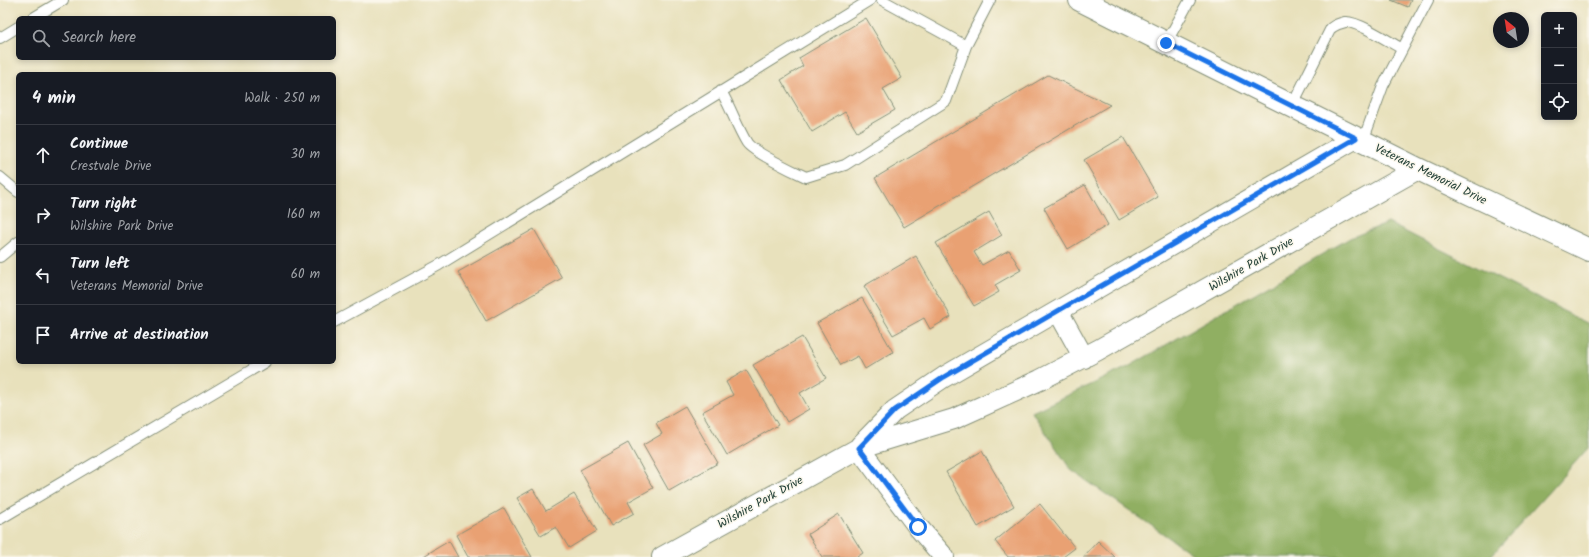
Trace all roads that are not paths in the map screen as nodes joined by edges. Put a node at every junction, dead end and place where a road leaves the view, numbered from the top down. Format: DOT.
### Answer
graph roads {
  1 [pos="63,0"];
  2 [pos="870,0"];
  3 [pos="882,0"];
  4 [pos="990,0"];
  5 [pos="1080,0"];
  6 [pos="1190,0"];
  7 [pos="1428,0"];
  8 [pos="36,16"];
  9 [pos="16,28"];
  10 [pos="0,38"];
  11 [pos="1166,43"];
  12 [pos="966,46"];
  13 [pos="1402,49"];
  14 [pos="721,91"];
  15 [pos="1292,106"];
  16 [pos="1360,140"];
  17 [pos="1418,169"];
  18 [pos="0,177"];
  19 [pos="16,190"];
  20 [pos="16,244"];
  21 [pos="1586,244"];
  22 [pos="0,257"];
  23 [pos="1058,311"];
  24 [pos="336,321"];
  25 [pos="1084,358"];
  26 [pos="262,364"];
  27 [pos="859,448"];
  28 [pos="0,519"];
  29 [pos="662,557"];
  30 [pos="944,557"];
  1 -- 8 [label="lane"];
  2 -- 14 [label="lane"];
  3 -- 12 [label="lane"];
  4 -- 12 [label="lane"];
  5 -- 11 [label="main road, Veterans Memorial Drive"];
  6 -- 11 [label="lane"];
  7 -- 13 [label="lane"];
  9 -- 10 [label="lane"];
  11 -- 15 [label="main road, Veterans Memorial Drive"];
  12 -- 14 [label="lane"];
  13 -- 15 [label="lane"];
  13 -- 16 [label="lane"];
  14 -- 24 [label="lane"];
  15 -- 16 [label="main road, Veterans Memorial Drive"];
  16 -- 17 [label="main road, Veterans Memorial Drive"];
  16 -- 23 [label="street, Wilshire Park Drive"];
  17 -- 21 [label="main road, Veterans Memorial Drive"];
  17 -- 25 [label="street, Wilshire Park Drive"];
  18 -- 19 [label="lane"];
  20 -- 22 [label="lane"];
  23 -- 25 [label="street"];
  23 -- 27 [label="street, Wilshire Park Drive"];
  25 -- 27 [label="street, Wilshire Park Drive"];
  26 -- 28 [label="lane"];
  27 -- 29 [label="street, Wilshire Park Drive"];
  27 -- 30 [label="street"];
}
